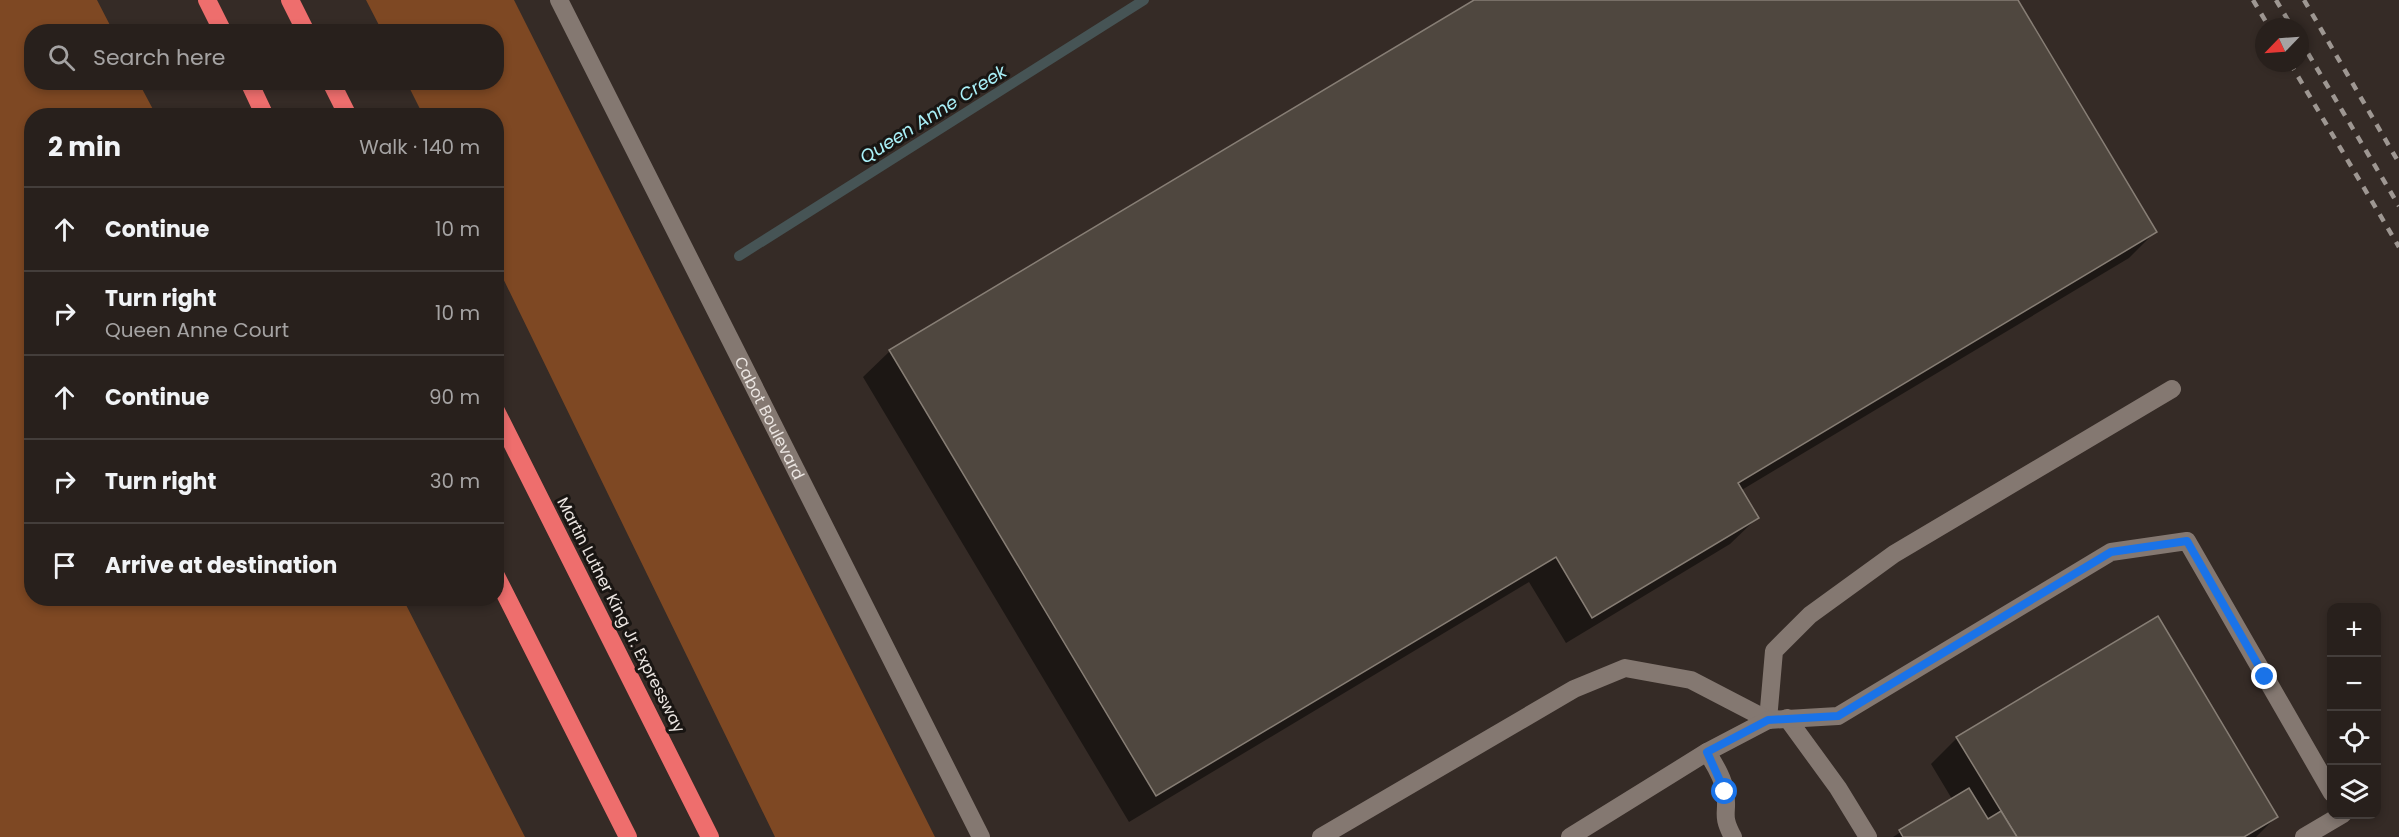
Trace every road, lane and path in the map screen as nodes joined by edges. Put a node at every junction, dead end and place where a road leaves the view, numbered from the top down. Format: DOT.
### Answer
graph roads {
  1 [pos="207,0"];
  2 [pos="290,0"];
  3 [pos="559,0"];
  4 [pos="219,24"];
  5 [pos="302,24"];
  6 [pos="253,90"];
  7 [pos="335,90"];
  8 [pos="261,108"];
  9 [pos="344,108"];
  10 [pos="2172,389"];
  11 [pos="504,427"];
  12 [pos="504,592"];
  13 [pos="1787,718"];
  14 [pos="1768,720"];
  15 [pos="1707,752"];
  16 [pos="2327,786"];
  17 [pos="2335,819"];
  18 [pos="628,837"];
  19 [pos="710,837"];
  20 [pos="981,837"];
  21 [pos="1321,837"];
  22 [pos="1570,837"];
  23 [pos="1733,837"];
  24 [pos="1868,837"];
  25 [pos="2304,837"];
  1 -- 4 [label="highway"];
  2 -- 5 [label="highway"];
  3 -- 20 [label="street, Cabot Boulevard"];
  6 -- 8 [label="highway"];
  7 -- 9 [label="highway"];
  10 -- 14 [label="street"];
  11 -- 19 [label="highway, Martin Luther King Jr. Expressway"];
  12 -- 18 [label="highway"];
  13 -- 14 [label="street"];
  13 -- 16 [label="street"];
  13 -- 24 [label="street"];
  14 -- 15 [label="street"];
  14 -- 21 [label="street"];
  15 -- 22 [label="street"];
  15 -- 23 [label="street"];
  17 -- 25 [label="street"];
}
